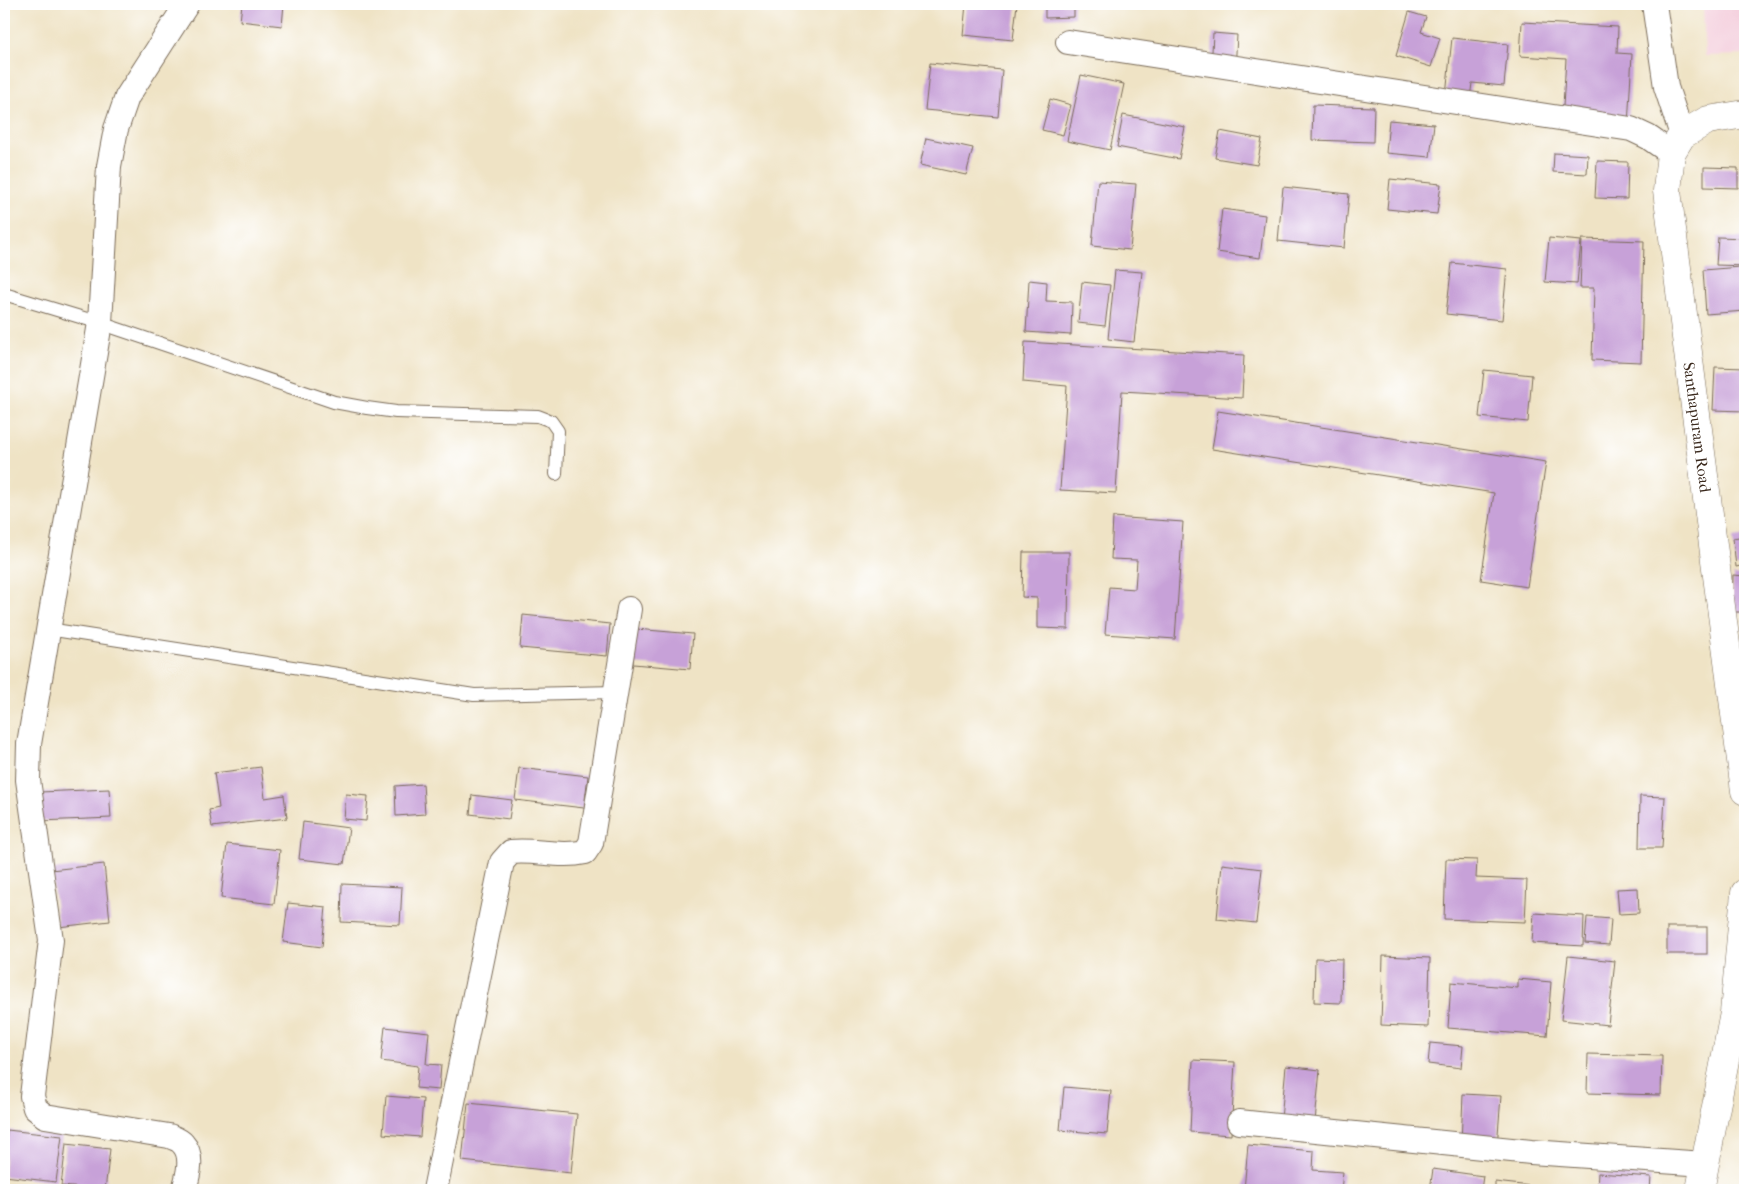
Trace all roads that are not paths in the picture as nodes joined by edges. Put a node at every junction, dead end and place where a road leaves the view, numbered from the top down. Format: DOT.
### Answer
graph roads {
  1 [pos="187,4"];
  2 [pos="1654,4"];
  3 [pos="1068,42"];
  4 [pos="1745,114"];
  5 [pos="1677,144"];
  6 [pos="4,294"];
  7 [pos="100,323"];
  8 [pos="556,474"];
  9 [pos="629,609"];
  10 [pos="48,629"];
  11 [pos="616,692"];
  12 [pos="1745,791"];
  13 [pos="1745,893"];
  14 [pos="1740,1014"];
  15 [pos="1239,1122"];
  16 [pos="1702,1177"];
  17 [pos="184,1190"];
  18 [pos="435,1190"];
  1 -- 7 [label="street"];
  2 -- 5 [label="street"];
  3 -- 5 [label="street"];
  4 -- 5 [label="main road"];
  5 -- 12 [label="main road, Santhapuram Road"];
  6 -- 7 [label="lane"];
  7 -- 8 [label="lane"];
  7 -- 10 [label="street"];
  9 -- 11 [label="street"];
  10 -- 11 [label="lane"];
  10 -- 17 [label="street"];
  11 -- 18 [label="street"];
  13 -- 14 [label="main road"];
  14 -- 16 [label="main road"];
  15 -- 16 [label="street"];
}
